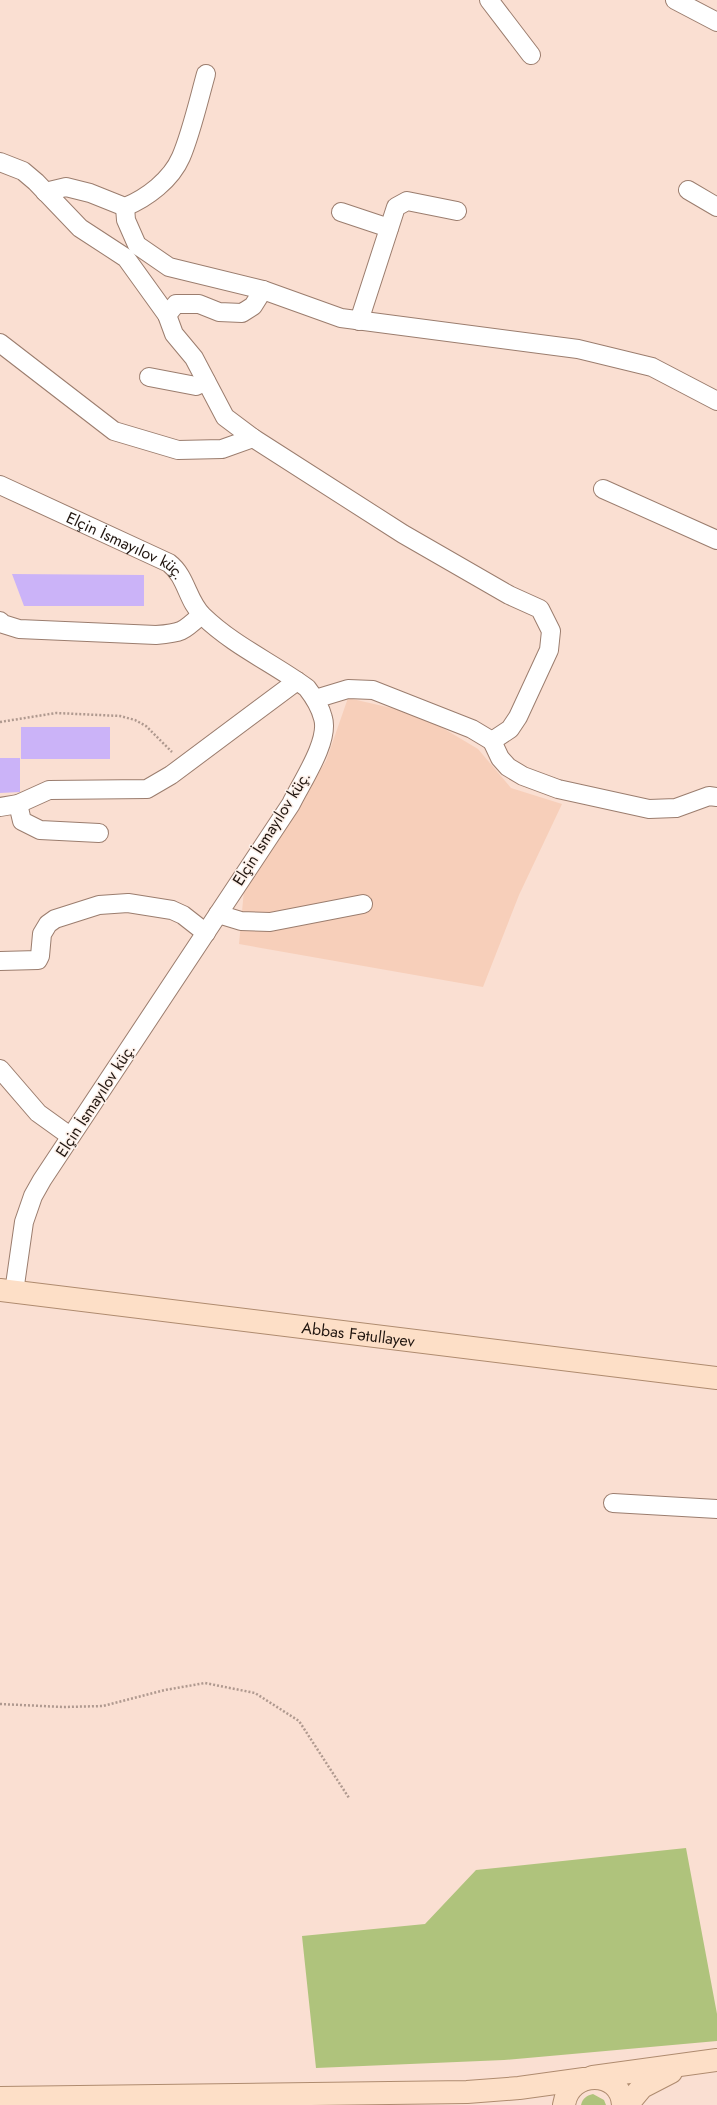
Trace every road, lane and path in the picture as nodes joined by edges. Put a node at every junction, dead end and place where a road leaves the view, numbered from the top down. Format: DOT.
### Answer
graph roads {
  1 [pos="489,0"];
  2 [pos="675,0"];
  3 [pos="717,22"];
  4 [pos="531,55"];
  5 [pos="206,74"];
  6 [pos="0,162"];
  7 [pos="688,190"];
  8 [pos="45,192"];
  9 [pos="125,207"];
  10 [pos="717,207"];
  11 [pos="457,211"];
  12 [pos="341,212"];
  13 [pos="389,228"];
  14 [pos="263,290"];
  15 [pos="167,315"];
  16 [pos="359,320"];
  17 [pos="0,343"];
  18 [pos="149,376"];
  19 [pos="206,381"];
  20 [pos="717,402"];
  21 [pos="253,438"];
  22 [pos="0,485"];
  23 [pos="603,489"];
  24 [pos="717,540"];
  25 [pos="201,615"];
  26 [pos="0,621"];
  27 [pos="297,681"];
  28 [pos="316,699"];
  29 [pos="0,722"];
  30 [pos="492,741"];
  31 [pos="185,765"];
  32 [pos="717,797"];
  33 [pos="18,804"];
  34 [pos="0,807"];
  35 [pos="100,833"];
  36 [pos="363,904"];
  37 [pos="218,914"];
  38 [pos="206,933"];
  39 [pos="0,962"];
  40 [pos="0,1070"];
  41 [pos="70,1136"];
  42 [pos="7,1291"];
  43 [pos="717,1378"];
  44 [pos="614,1503"];
  45 [pos="717,1509"];
  46 [pos="0,1704"];
  47 [pos="349,1798"];
  48 [pos="717,2060"];
  49 [pos="692,2063"];
  50 [pos="589,2078"];
  51 [pos="0,2098"];
  52 [pos="564,2105"];
  53 [pos="623,2105"];
  54 [pos="627,2105"];
  1 -- 4 [label="street"];
  2 -- 3 [label="street"];
  5 -- 9 [label="street"];
  6 -- 8 [label="street"];
  7 -- 10 [label="street"];
  8 -- 9 [label="street"];
  8 -- 15 [label="street"];
  9 -- 14 [label="street"];
  11 -- 13 [label="street"];
  12 -- 13 [label="street"];
  13 -- 16 [label="street"];
  14 -- 15 [label="street"];
  14 -- 16 [label="street"];
  15 -- 19 [label="street"];
  16 -- 20 [label="street"];
  17 -- 21 [label="street"];
  18 -- 19 [label="street"];
  19 -- 21 [label="street"];
  21 -- 30 [label="street"];
  22 -- 25 [label="street, Elçin İsmayılov küç."];
  23 -- 24 [label="street"];
  25 -- 26 [label="street"];
  25 -- 27 [label="street, Elçin İsmayılov küç."];
  27 -- 28 [label="street, Elçin İsmayılov küç."];
  27 -- 31 [label="street"];
  28 -- 30 [label="street"];
  28 -- 37 [label="street, Elçin İsmayılov küç."];
  29 -- 31 [label="path"];
  30 -- 32 [label="street"];
  31 -- 33 [label="street"];
  33 -- 34 [label="street"];
  33 -- 35 [label="street"];
  36 -- 37 [label="street"];
  37 -- 38 [label="street, Elçin İsmayılov küç."];
  38 -- 39 [label="street"];
  38 -- 41 [label="street, Elçin İsmayılov küç."];
  40 -- 41 [label="street"];
  41 -- 42 [label="street, Elçin İsmayılov küç."];
  42 -- 43 [label="main road, Abbas Fətullayev"];
  44 -- 45 [label="street"];
  46 -- 47 [label="path"];
  48 -- 49 [label="main road"];
  49 -- 50 [label="main road"];
  49 -- 54 [label="main road"];
  50 -- 51 [label="main road"];
  50 -- 52 [label="main road"];
  50 -- 53 [label="main road"];
}
